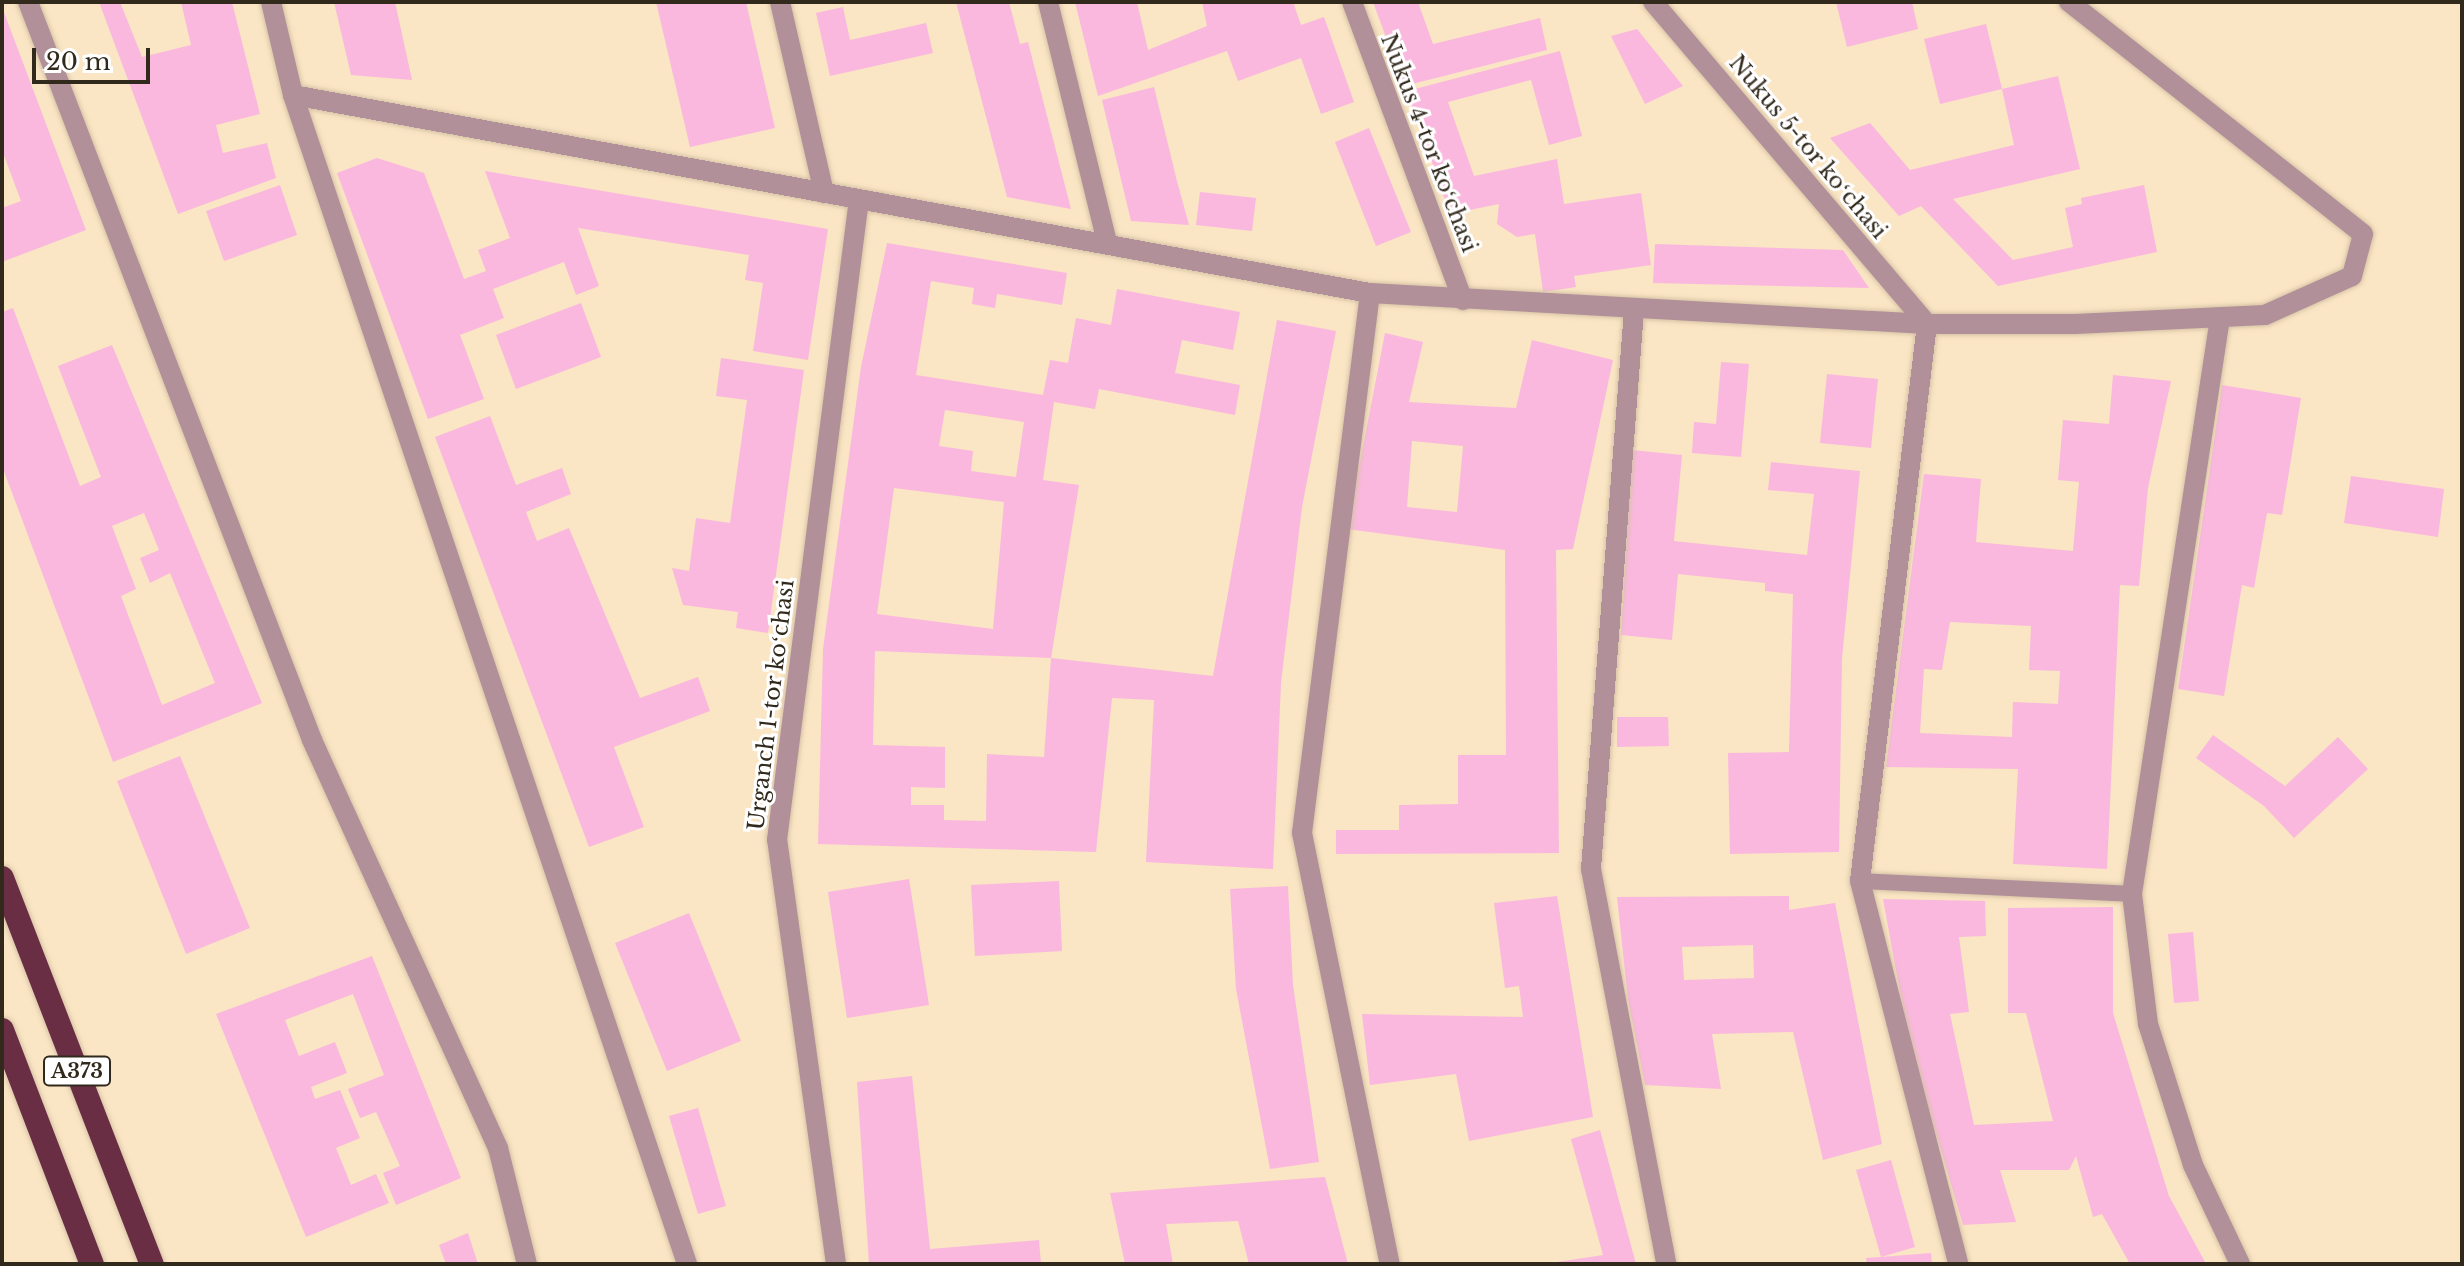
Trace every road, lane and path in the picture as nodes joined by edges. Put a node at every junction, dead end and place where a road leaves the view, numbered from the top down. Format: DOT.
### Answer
graph roads {
  1 [pos="28,2"];
  2 [pos="271,2"];
  3 [pos="780,2"];
  4 [pos="1048,2"];
  5 [pos="1352,2"];
  6 [pos="1653,2"];
  7 [pos="2069,2"];
  8 [pos="293,95"];
  9 [pos="824,193"];
  10 [pos="859,199"];
  11 [pos="1107,242"];
  12 [pos="1370,293"];
  13 [pos="1463,300"];
  14 [pos="1634,310"];
  15 [pos="2220,318"];
  16 [pos="1927,324"];
  17 [pos="2,878"];
  18 [pos="1860,881"];
  19 [pos="2132,894"];
  20 [pos="2,1030"];
  21 [pos="92,1264"];
  22 [pos="152,1264"];
  23 [pos="527,1264"];
  24 [pos="687,1264"];
  25 [pos="836,1264"];
  26 [pos="1390,1264"];
  27 [pos="1666,1264"];
  28 [pos="1958,1264"];
  29 [pos="2240,1264"];
  1 -- 23 [label="street"];
  2 -- 8 [label="street"];
  3 -- 9 [label="street"];
  4 -- 11 [label="street"];
  5 -- 13 [label="street, Nukus 4-tor koʻchasi"];
  6 -- 16 [label="street, Nukus 5-tor koʻchasi"];
  7 -- 15 [label="street"];
  8 -- 9 [label="street"];
  8 -- 24 [label="street"];
  9 -- 10 [label="street"];
  10 -- 11 [label="street"];
  10 -- 25 [label="street, Urganch 1-tor koʻchasi"];
  11 -- 12 [label="street"];
  12 -- 13 [label="street"];
  12 -- 26 [label="street"];
  13 -- 14 [label="street"];
  14 -- 16 [label="street"];
  14 -- 27 [label="street"];
  15 -- 16 [label="street"];
  15 -- 19 [label="street"];
  16 -- 18 [label="street"];
  17 -- 22 [label="highway, A373"];
  18 -- 19 [label="lane"];
  18 -- 28 [label="street"];
  19 -- 29 [label="street"];
  20 -- 21 [label="highway, A373"];
}
